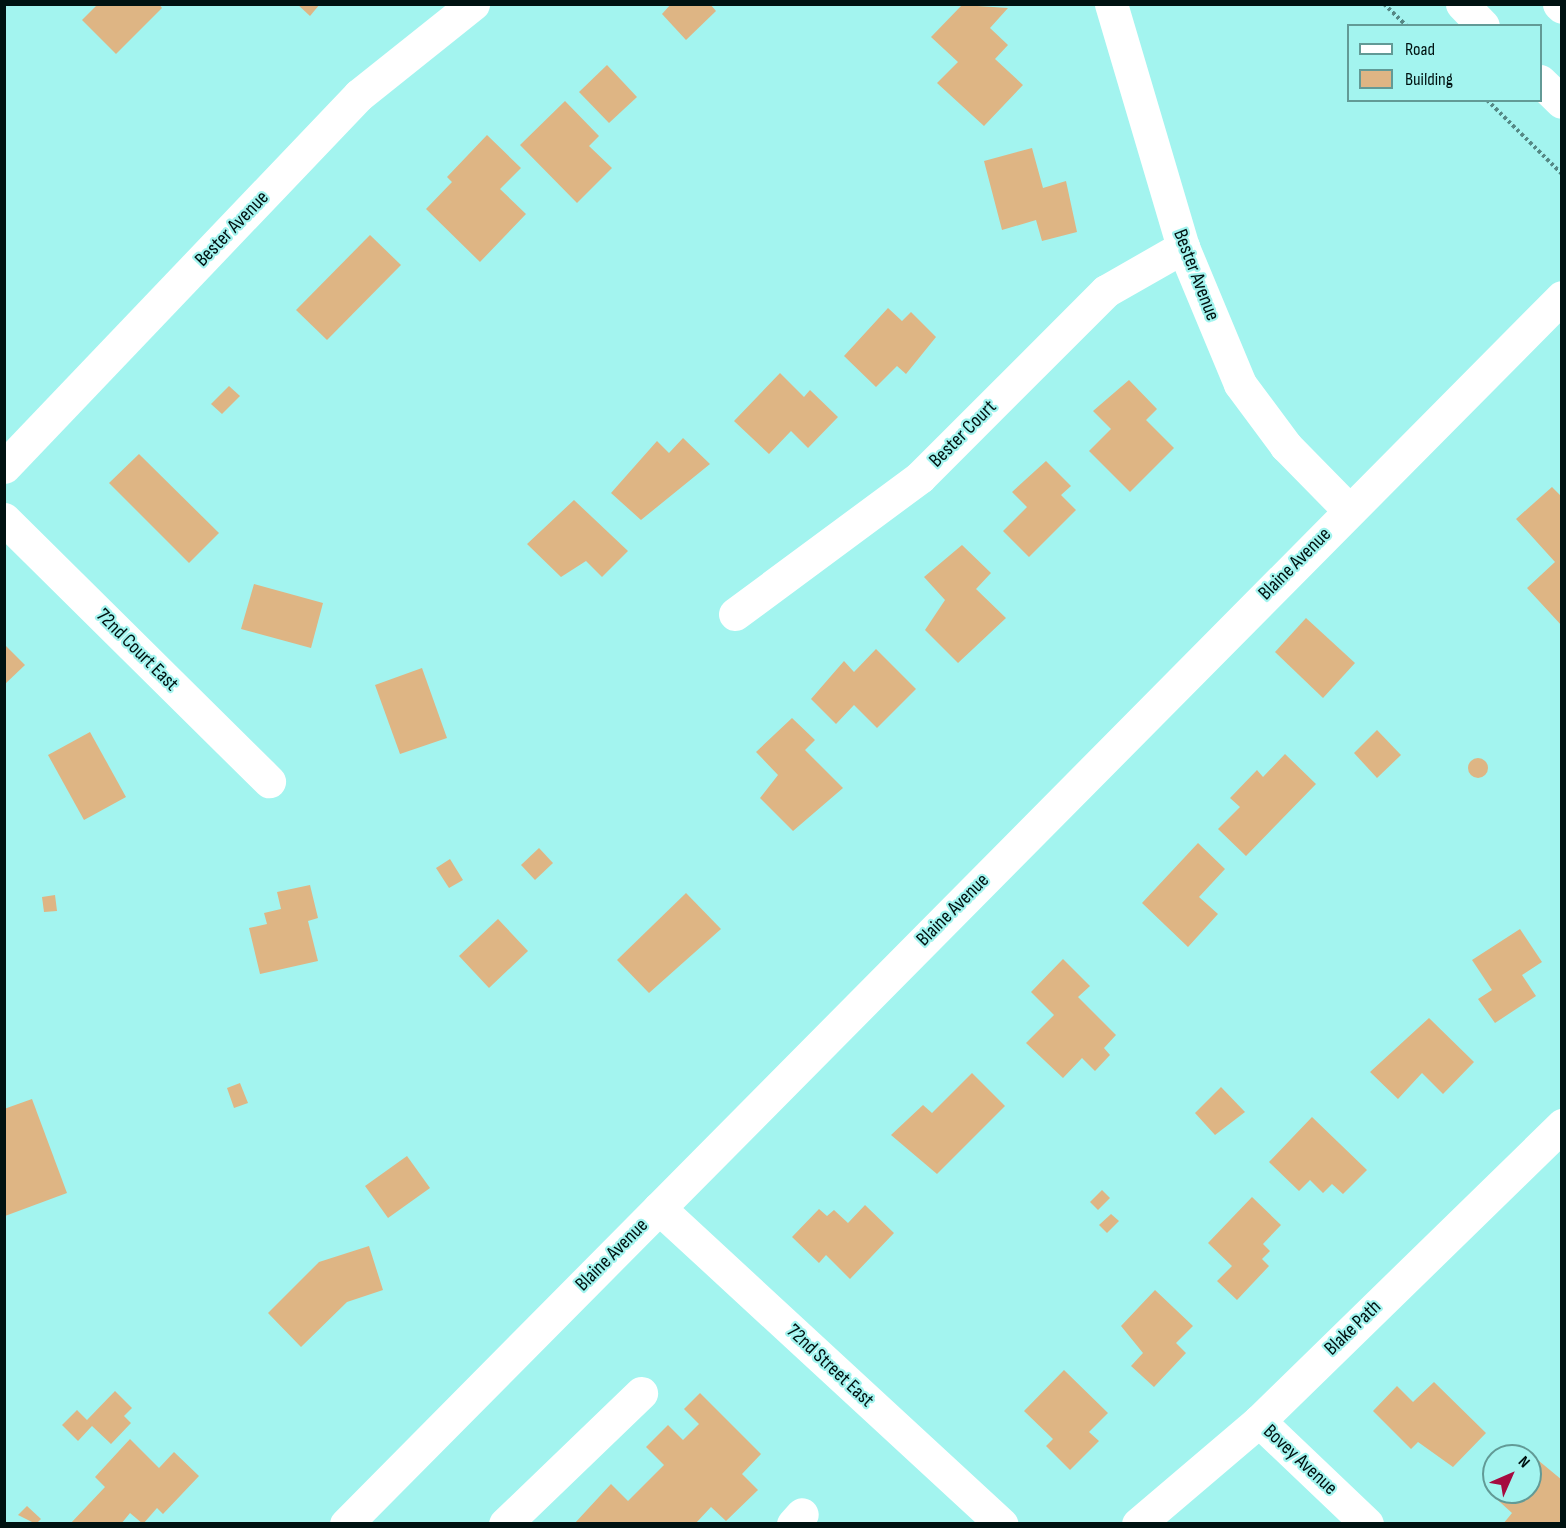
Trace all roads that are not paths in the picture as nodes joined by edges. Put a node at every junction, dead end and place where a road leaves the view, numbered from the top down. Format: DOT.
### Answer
graph roads {
  1 [pos="473,4"];
  2 [pos="1111,4"];
  3 [pos="1462,4"];
  4 [pos="1481,24"];
  5 [pos="1542,83"];
  6 [pos="1562,102"];
  7 [pos="1183,247"];
  8 [pos="1562,297"];
  9 [pos="4,467"];
  10 [pos="1349,510"];
  11 [pos="4,519"];
  12 [pos="735,614"];
  13 [pos="269,781"];
  14 [pos="1562,1125"];
  15 [pos="659,1208"];
  16 [pos="640,1394"];
  17 [pos="1259,1421"];
  18 [pos="346,1524"];
  19 [pos="505,1524"];
  20 [pos="1001,1524"];
  21 [pos="1138,1524"];
  22 [pos="1367,1524"];
  1 -- 9 [label="street, Bester Avenue"];
  2 -- 7 [label="street, Bester Avenue"];
  3 -- 4 [label="street"];
  5 -- 6 [label="street"];
  7 -- 10 [label="street, Bester Avenue"];
  7 -- 12 [label="street, Bester Court"];
  8 -- 10 [label="street, Blaine Avenue"];
  10 -- 15 [label="street, Blaine Avenue"];
  11 -- 13 [label="street, 72nd Court East"];
  14 -- 17 [label="street, Blake Path"];
  15 -- 18 [label="street, Blaine Avenue"];
  15 -- 20 [label="street, 72nd Street East"];
  16 -- 19 [label="street"];
  17 -- 21 [label="street, Blake Path"];
  17 -- 22 [label="street, Bovey Avenue"];
}
